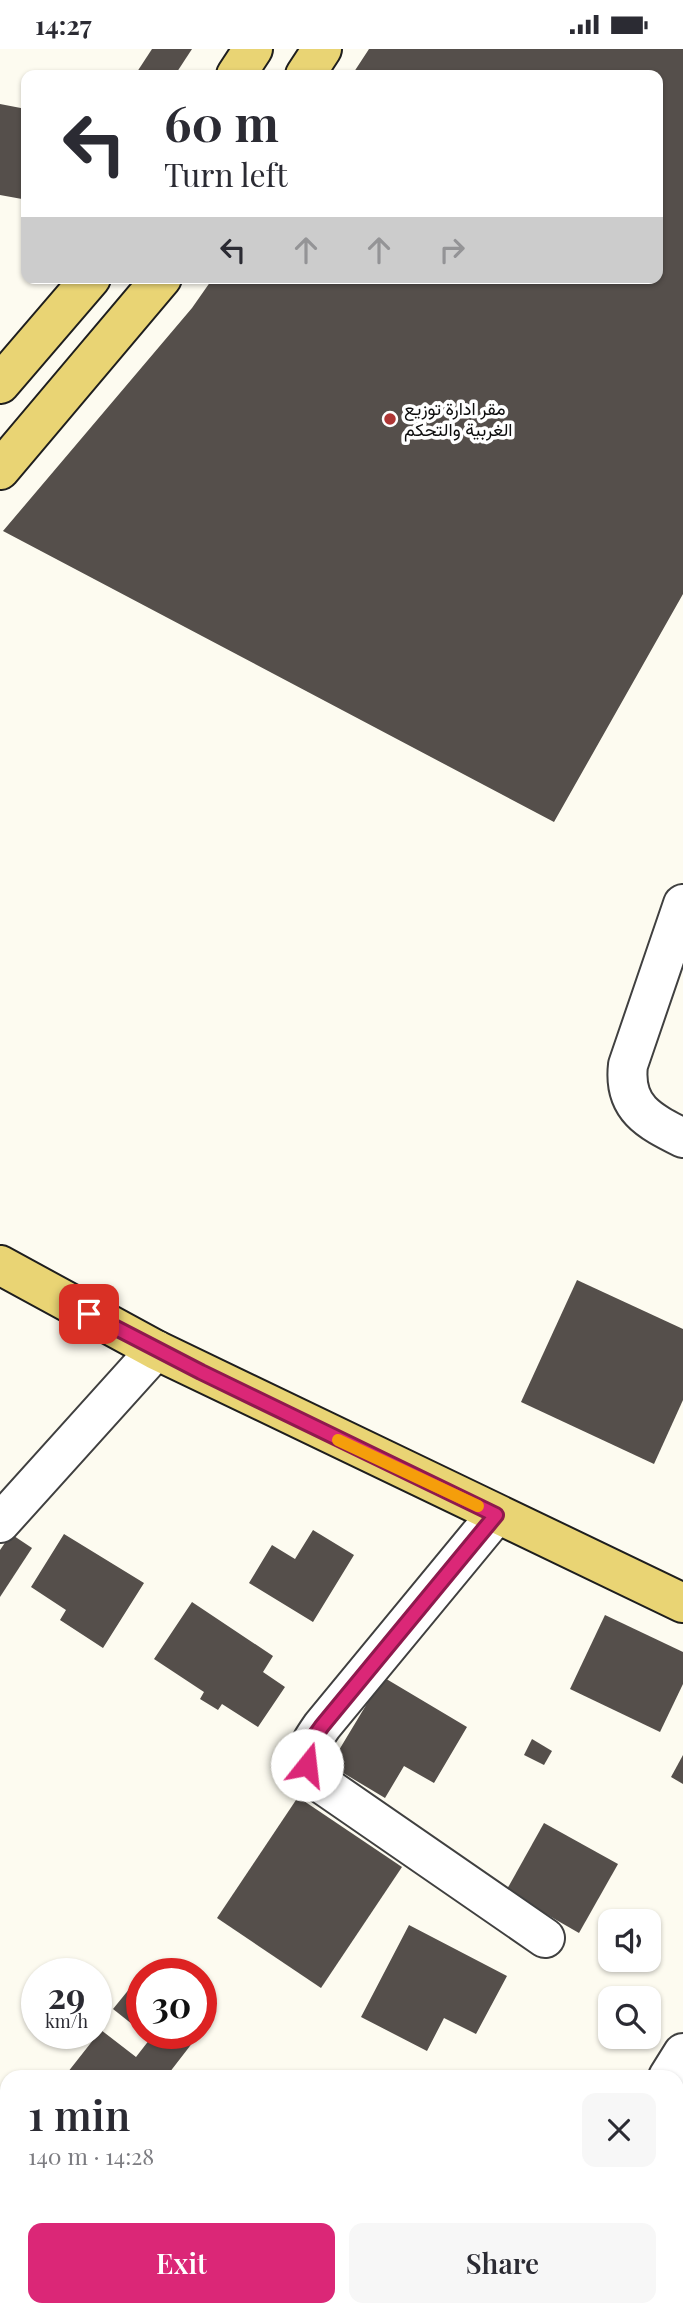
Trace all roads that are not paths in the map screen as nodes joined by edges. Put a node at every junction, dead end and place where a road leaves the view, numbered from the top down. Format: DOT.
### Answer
graph roads {
  1 [pos="253,49"];
  2 [pos="322,49"];
  3 [pos="239,70"];
  4 [pos="308,70"];
  5 [pos="87,284"];
  6 [pos="157,284"];
  7 [pos="0,384"];
  8 [pos="0,470"];
  9 [pos="683,904"];
  10 [pos="683,1138"];
  11 [pos="0,1265"];
  12 [pos="156,1350"];
  13 [pos="496,1515"];
  14 [pos="0,1523"];
  15 [pos="683,1603"];
  16 [pos="545,1937"];
  17 [pos="683,2053"];
  18 [pos="672,2070"];
  1 -- 3 [label="main road"];
  2 -- 4 [label="main road"];
  5 -- 7 [label="main road"];
  6 -- 8 [label="main road"];
  9 -- 10 [label="street"];
  11 -- 12 [label="main road"];
  12 -- 13 [label="main road"];
  12 -- 14 [label="street"];
  13 -- 15 [label="main road"];
  13 -- 16 [label="street"];
  17 -- 18 [label="street"];
}
